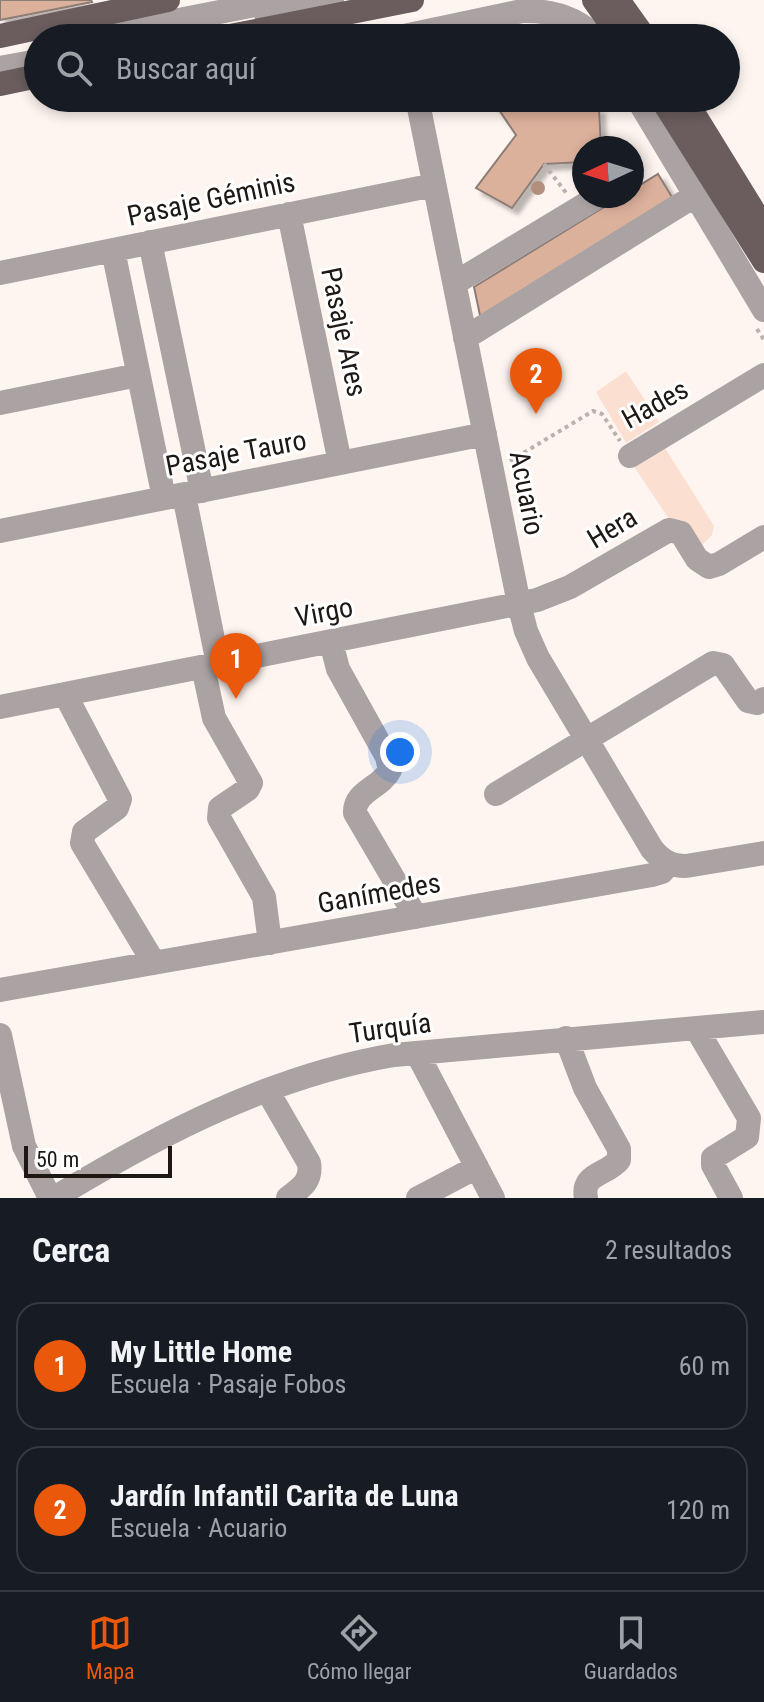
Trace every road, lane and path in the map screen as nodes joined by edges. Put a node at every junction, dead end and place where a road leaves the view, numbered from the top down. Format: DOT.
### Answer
graph roads {
  1 [pos="168,0"];
  2 [pos="281,0"];
  3 [pos="332,0"];
  4 [pos="594,0"];
  5 [pos="618,0"];
  6 [pos="405,1"];
  7 [pos="102,13"];
  8 [pos="53,24"];
  9 [pos="215,24"];
  10 [pos="290,24"];
  11 [pos="404,24"];
  12 [pos="463,24"];
  13 [pos="577,24"];
  14 [pos="611,24"];
  15 [pos="635,24"];
  16 [pos="24,31"];
  17 [pos="0,36"];
  18 [pos="24,51"];
  19 [pos="0,55"];
  20 [pos="24,64"];
  21 [pos="0,68"];
  22 [pos="24,79"];
  23 [pos="0,84"];
  24 [pos="420,112"];
  25 [pos="646,112"];
  26 [pos="670,112"];
  27 [pos="693,112"];
  28 [pos="544,164"];
  29 [pos="434,185"];
  30 [pos="572,188"];
  31 [pos="696,195"];
  32 [pos="578,208"];
  33 [pos="289,214"];
  34 [pos="764,228"];
  35 [pos="150,242"];
  36 [pos="113,250"];
  37 [pos="764,261"];
  38 [pos="0,273"];
  39 [pos="455,283"];
  40 [pos="764,310"];
  41 [pos="465,338"];
  42 [pos="138,375"];
  43 [pos="764,375"];
  44 [pos="0,403"];
  45 [pos="485,434"];
  46 [pos="630,456"];
  47 [pos="340,463"];
  48 [pos="507,463"];
  49 [pos="183,495"];
  50 [pos="0,531"];
  51 [pos="764,537"];
  52 [pos="519,604"];
  53 [pos="331,642"];
  54 [pos="211,666"];
  55 [pos="65,694"];
  56 [pos="764,699"];
  57 [pos="0,707"];
  58 [pos="586,739"];
  59 [pos="496,794"];
  60 [pos="764,853"];
  61 [pos="668,864"];
  62 [pos="416,917"];
  63 [pos="270,943"];
  64 [pos="154,963"];
  65 [pos="0,990"];
  66 [pos="764,1022"];
  67 [pos="696,1028"];
  68 [pos="0,1035"];
  69 [pos="566,1038"];
  70 [pos="417,1053"];
  71 [pos="267,1090"];
  72 [pos="8,1117"];
  73 [pos="477,1167"];
  74 [pos="52,1198"];
  75 [pos="288,1198"];
  76 [pos="418,1198"];
  77 [pos="493,1198"];
  78 [pos="586,1198"];
  79 [pos="731,1198"];
  1 -- 7 [label="main road"];
  2 -- 7 [label="street"];
  3 -- 9 [label="street"];
  4 -- 14 [label="main road"];
  5 -- 15 [label="main road"];
  6 -- 10 [label="main road"];
  6 -- 11 [label="street"];
  7 -- 8 [label="main road"];
  12 -- 13 [label="street"];
  16 -- 17 [label="main road"];
  18 -- 19 [label="street"];
  20 -- 21 [label="street"];
  22 -- 23 [label="main road"];
  24 -- 29 [label="street, Acuario"];
  25 -- 31 [label="street"];
  26 -- 37 [label="main road"];
  27 -- 34 [label="main road"];
  28 -- 30 [label="path"];
  29 -- 33 [label="street, Pasaje Géminis"];
  29 -- 39 [label="street, Acuario"];
  31 -- 40 [label="street"];
  31 -- 41 [label="street"];
  32 -- 39 [label="street"];
  33 -- 35 [label="street, Pasaje Géminis"];
  33 -- 47 [label="street, Pasaje Ares"];
  35 -- 36 [label="street, Pasaje Géminis"];
  35 -- 49 [label="street"];
  36 -- 38 [label="street, Pasaje Géminis"];
  36 -- 42 [label="street"];
  39 -- 41 [label="street, Acuario"];
  41 -- 45 [label="street, Acuario"];
  42 -- 44 [label="street"];
  42 -- 49 [label="street"];
  43 -- 46 [label="street, Hades"];
  45 -- 47 [label="street, Pasaje Tauro"];
  45 -- 52 [label="street, Acuario"];
  46 -- 48 [label="path, Hades"];
  47 -- 49 [label="street, Pasaje Tauro"];
  49 -- 50 [label="street, Pasaje Tauro"];
  49 -- 54 [label="street"];
  51 -- 52 [label="street, Hera"];
  52 -- 53 [label="street, Virgo"];
  52 -- 58 [label="street, Acuario"];
  53 -- 54 [label="street, Virgo"];
  53 -- 62 [label="street"];
  54 -- 55 [label="street, Virgo"];
  54 -- 63 [label="street"];
  55 -- 57 [label="street, Virgo"];
  55 -- 64 [label="street"];
  56 -- 58 [label="street"];
  58 -- 59 [label="street"];
  58 -- 61 [label="street, Acuario"];
  60 -- 61 [label="street, Ganímedes"];
  61 -- 62 [label="street, Ganímedes"];
  62 -- 63 [label="street, Ganímedes"];
  63 -- 64 [label="street, Ganímedes"];
  64 -- 65 [label="street, Ganímedes"];
  66 -- 67 [label="street, Turquía"];
  67 -- 69 [label="street, Turquía"];
  67 -- 79 [label="street"];
  68 -- 72 [label="street"];
  69 -- 70 [label="street, Turquía"];
  69 -- 78 [label="street"];
  70 -- 71 [label="street, Turquía"];
  70 -- 73 [label="street"];
  71 -- 74 [label="street, Turquía"];
  71 -- 75 [label="street"];
  72 -- 74 [label="street"];
  73 -- 76 [label="street"];
  73 -- 77 [label="street"];
}
